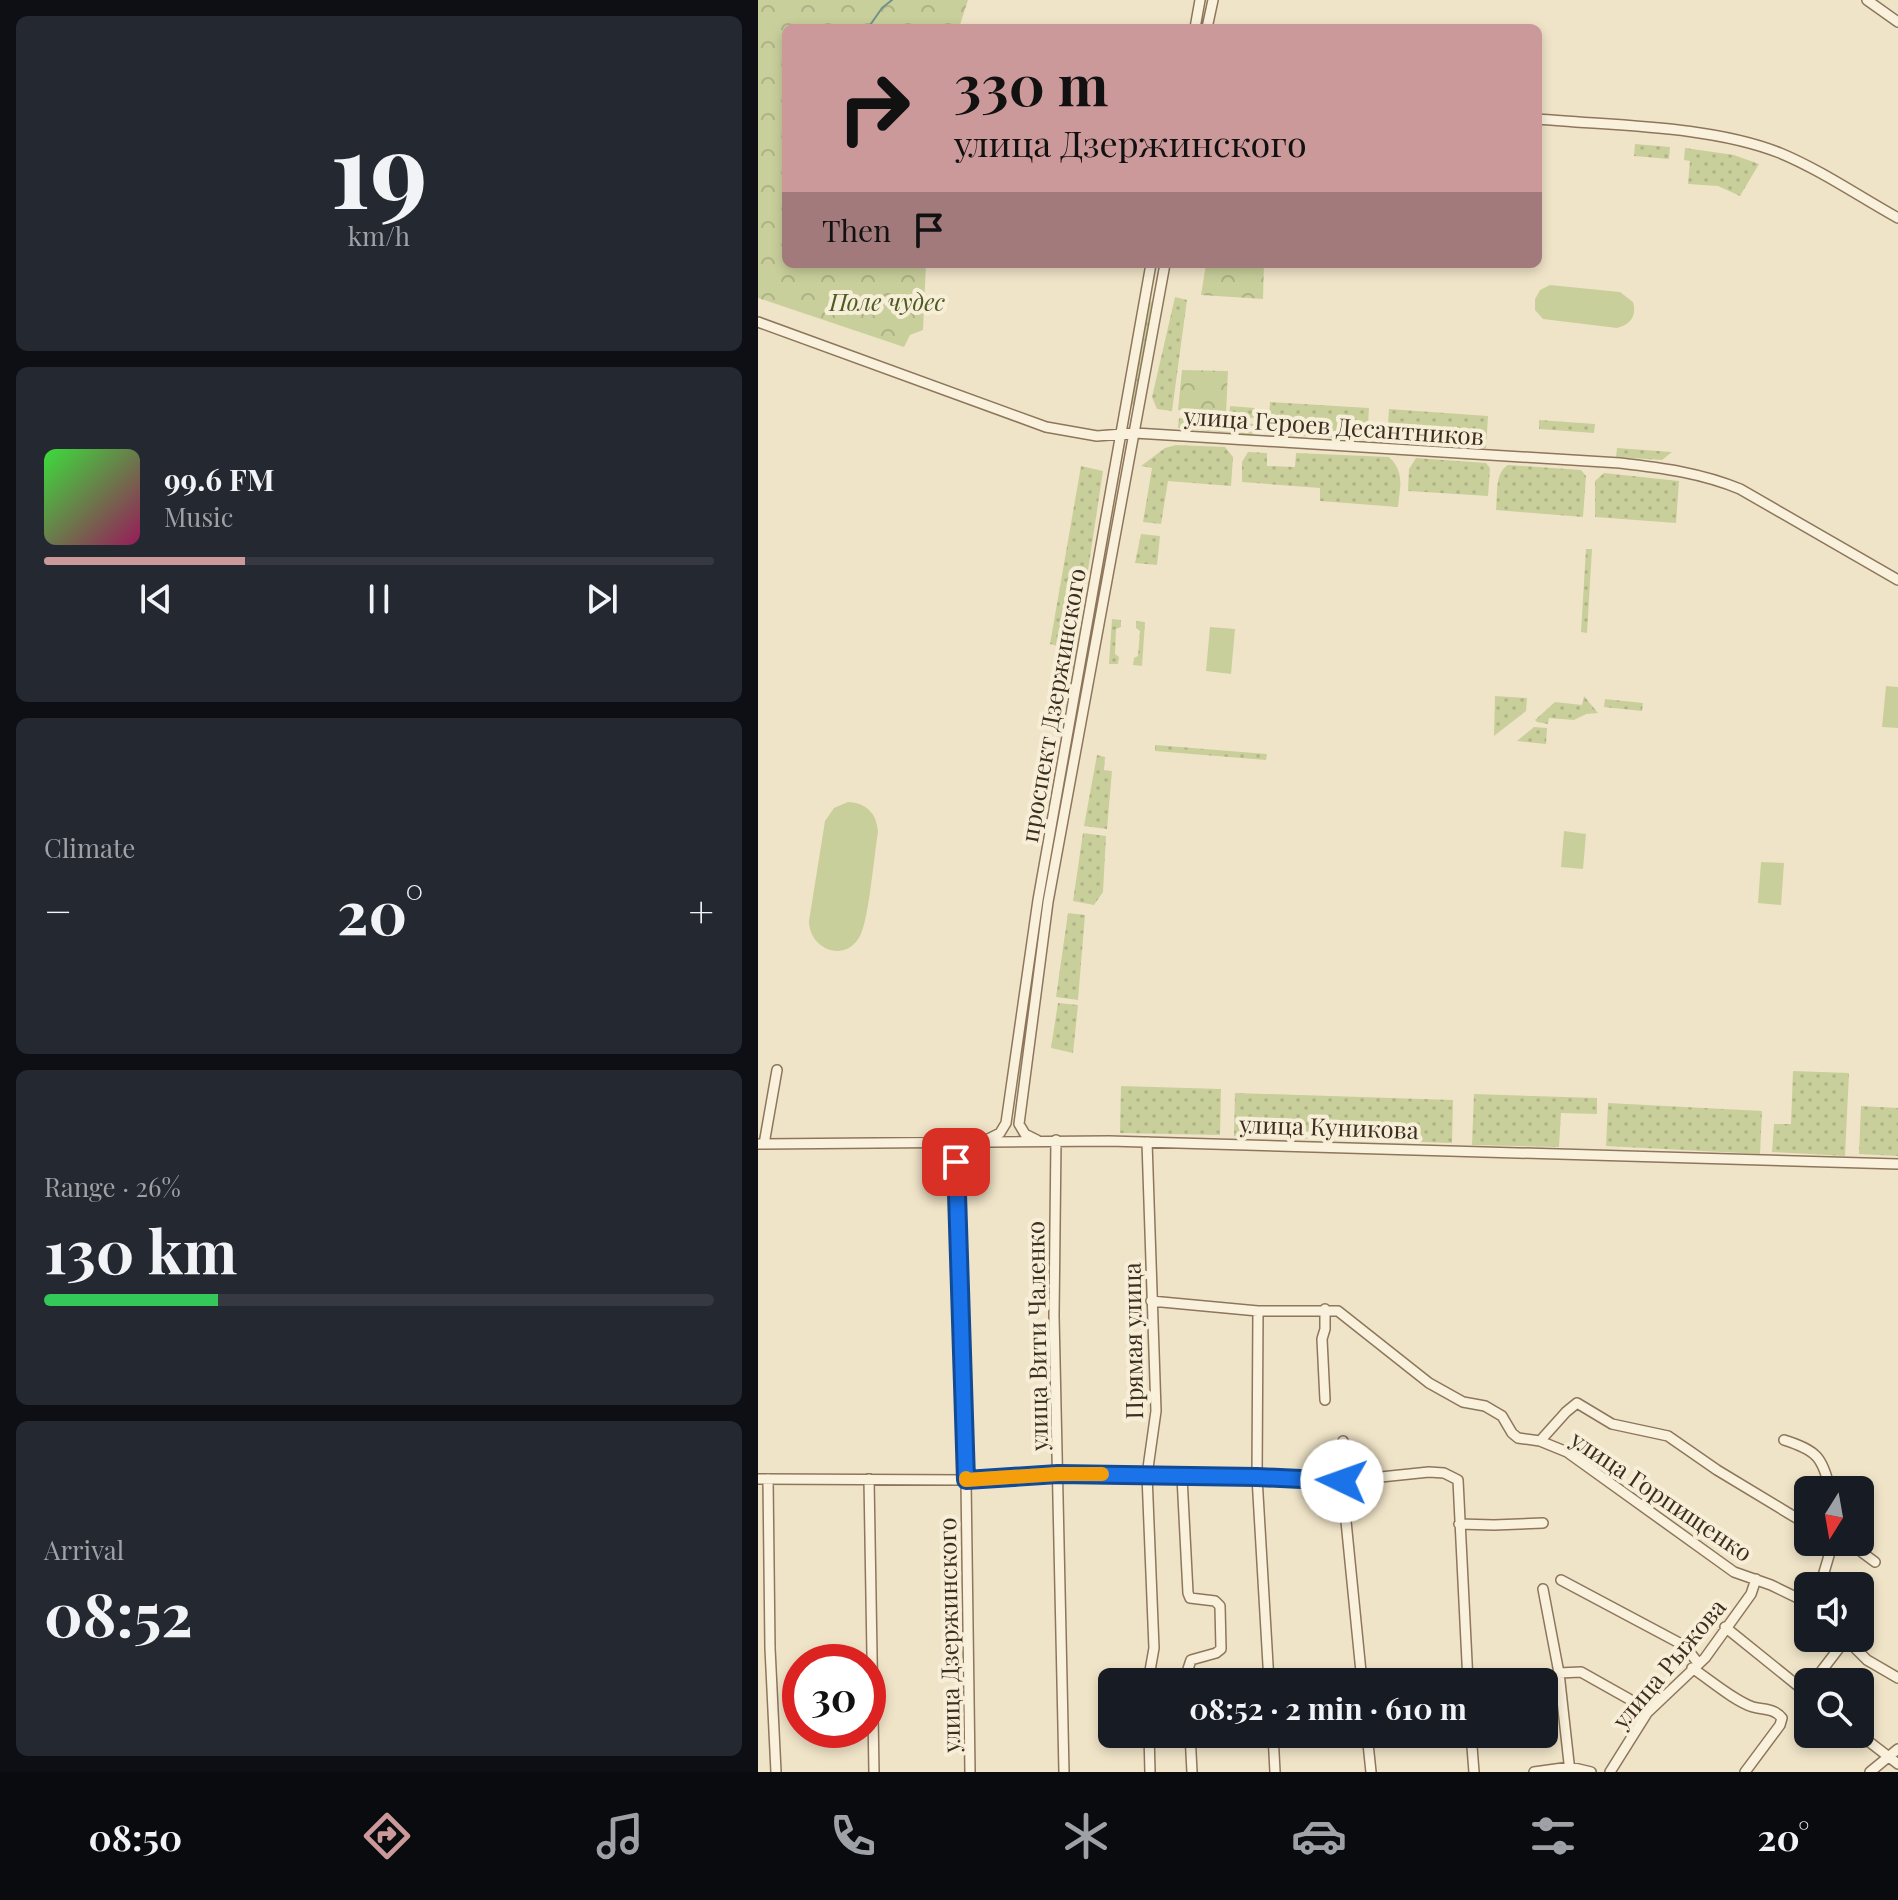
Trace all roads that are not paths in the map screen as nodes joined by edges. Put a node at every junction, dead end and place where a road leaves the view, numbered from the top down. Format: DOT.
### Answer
graph roads {
  1 [pos="1200,0"];
  2 [pos="1213,0"];
  3 [pos="1867,0"];
  4 [pos="1898,22"];
  5 [pos="1196,24"];
  6 [pos="1208,24"];
  7 [pos="1542,119"];
  8 [pos="1898,218"];
  9 [pos="1150,268"];
  10 [pos="1164,268"];
  11 [pos="758,322"];
  12 [pos="1135,433"];
  13 [pos="1119,434"];
  14 [pos="1898,580"];
  15 [pos="1043,901"];
  16 [pos="777,1070"];
  17 [pos="1006,1123"];
  18 [pos="1019,1124"];
  19 [pos="1011,1140"];
  20 [pos="1056,1140"];
  21 [pos="981,1141"];
  22 [pos="1040,1141"];
  23 [pos="935,1142"];
  24 [pos="1147,1142"];
  25 [pos="761,1144"];
  26 [pos="956,1162"];
  27 [pos="1898,1164"];
  28 [pos="1151,1301"];
  29 [pos="1325,1309"];
  30 [pos="1258,1311"];
  31 [pos="1325,1400"];
  32 [pos="1784,1440"];
  33 [pos="1343,1441"];
  34 [pos="1540,1441"];
  35 [pos="1058,1474"];
  36 [pos="1147,1475"];
  37 [pos="1827,1476"];
  38 [pos="1182,1477"];
  39 [pos="1257,1477"];
  40 [pos="763,1479"];
  41 [pos="869,1479"];
  42 [pos="966,1480"];
  43 [pos="1342,1481"];
  44 [pos="1794,1517"];
  45 [pos="1543,1523"];
  46 [pos="1459,1524"];
  47 [pos="1867,1556"];
  48 [pos="1875,1562"];
  49 [pos="1756,1579"];
  50 [pos="1561,1580"];
  51 [pos="1543,1589"];
  52 [pos="1794,1597"];
  53 [pos="1725,1627"];
  54 [pos="1859,1652"];
  55 [pos="1695,1665"];
  56 [pos="1150,1668"];
  57 [pos="1188,1668"];
  58 [pos="1268,1668"];
  59 [pos="1361,1668"];
  60 [pos="1467,1668"];
  61 [pos="1559,1673"];
  62 [pos="1898,1678"];
  63 [pos="1794,1682"];
  64 [pos="1647,1713"];
  65 [pos="1874,1746"];
  66 [pos="1149,1748"];
  67 [pos="1191,1748"];
  68 [pos="1274,1748"];
  69 [pos="1368,1748"];
  70 [pos="1472,1748"];
  71 [pos="1898,1749"];
  72 [pos="1887,1756"];
  73 [pos="1898,1764"];
  74 [pos="1570,1770"];
  75 [pos="776,1772"];
  76 [pos="874,1772"];
  77 [pos="970,1772"];
  78 [pos="1064,1772"];
  79 [pos="1150,1772"];
  80 [pos="1192,1772"];
  81 [pos="1275,1772"];
  82 [pos="1371,1772"];
  83 [pos="1474,1772"];
  84 [pos="1534,1772"];
  85 [pos="1591,1772"];
  86 [pos="1610,1772"];
  87 [pos="1745,1772"];
  88 [pos="1870,1772"];
  1 -- 5 [label="street"];
  2 -- 6 [label="street"];
  3 -- 4 [label="street"];
  7 -- 8 [label="street"];
  9 -- 13 [label="street, проспект Дзержинского"];
  10 -- 12 [label="street, проспект Дзержинского"];
  11 -- 13 [label="street, улица Героев Десантников"];
  12 -- 13 [label="street, улица Героев Десантников"];
  12 -- 14 [label="street, улица Героев Десантников"];
  12 -- 15 [label="street, проспект Дзержинского"];
  13 -- 15 [label="street, проспект Дзержинского"];
  15 -- 17 [label="street, проспект Дзержинского"];
  15 -- 18 [label="street, проспект Дзержинского"];
  16 -- 25 [label="street"];
  17 -- 19 [label="street"];
  17 -- 21 [label="street"];
  18 -- 19 [label="street"];
  18 -- 22 [label="street"];
  19 -- 21 [label="street, улица Куникова"];
  19 -- 22 [label="street, улица Куникова"];
  20 -- 22 [label="street, улица Куникова"];
  20 -- 24 [label="street, улица Куникова"];
  20 -- 35 [label="street, улица Вити Чаленко"];
  21 -- 23 [label="street, улица Куникова"];
  21 -- 26 [label="street"];
  23 -- 25 [label="street, улица Куникова"];
  23 -- 26 [label="street"];
  24 -- 27 [label="street, улица Куникова"];
  24 -- 28 [label="street, Прямая улица"];
  26 -- 42 [label="street, улица Дзержинского"];
  28 -- 30 [label="street"];
  28 -- 36 [label="street, Прямая улица"];
  29 -- 30 [label="street"];
  29 -- 31 [label="street"];
  29 -- 34 [label="street, улица Горпищенко"];
  30 -- 39 [label="street"];
  32 -- 37 [label="street"];
  33 -- 43 [label="street"];
  34 -- 44 [label="street"];
  34 -- 49 [label="street, улица Горпищенко"];
  35 -- 36 [label="street"];
  35 -- 42 [label="street"];
  35 -- 78 [label="street, улица Вити Чаленко"];
  36 -- 38 [label="street"];
  36 -- 56 [label="street, Прямая улица"];
  38 -- 39 [label="street"];
  38 -- 57 [label="street"];
  39 -- 43 [label="street"];
  39 -- 58 [label="street"];
  40 -- 41 [label="street"];
  40 -- 75 [label="street"];
  41 -- 42 [label="street"];
  41 -- 76 [label="street"];
  42 -- 77 [label="street, улица Дзержинского"];
  43 -- 46 [label="street"];
  43 -- 59 [label="street"];
  45 -- 46 [label="street"];
  46 -- 60 [label="street"];
  47 -- 48 [label="street"];
  49 -- 52 [label="street, улица Горпищенко"];
  49 -- 53 [label="street, улица Рыжова"];
  50 -- 55 [label="street"];
  51 -- 61 [label="street"];
  53 -- 55 [label="street, улица Рыжова"];
  53 -- 63 [label="street"];
  54 -- 62 [label="street"];
  55 -- 64 [label="street, улица Рыжова"];
  55 -- 87 [label="street"];
  61 -- 64 [label="street"];
  61 -- 74 [label="street"];
  64 -- 86 [label="street, улица Рыжова"];
  65 -- 72 [label="street"];
  66 -- 79 [label="street"];
  67 -- 80 [label="street"];
  68 -- 81 [label="street"];
  69 -- 82 [label="street"];
  70 -- 83 [label="street"];
  71 -- 72 [label="street"];
  72 -- 73 [label="street"];
  72 -- 88 [label="street"];
  74 -- 84 [label="street"];
  74 -- 85 [label="street"];
}
